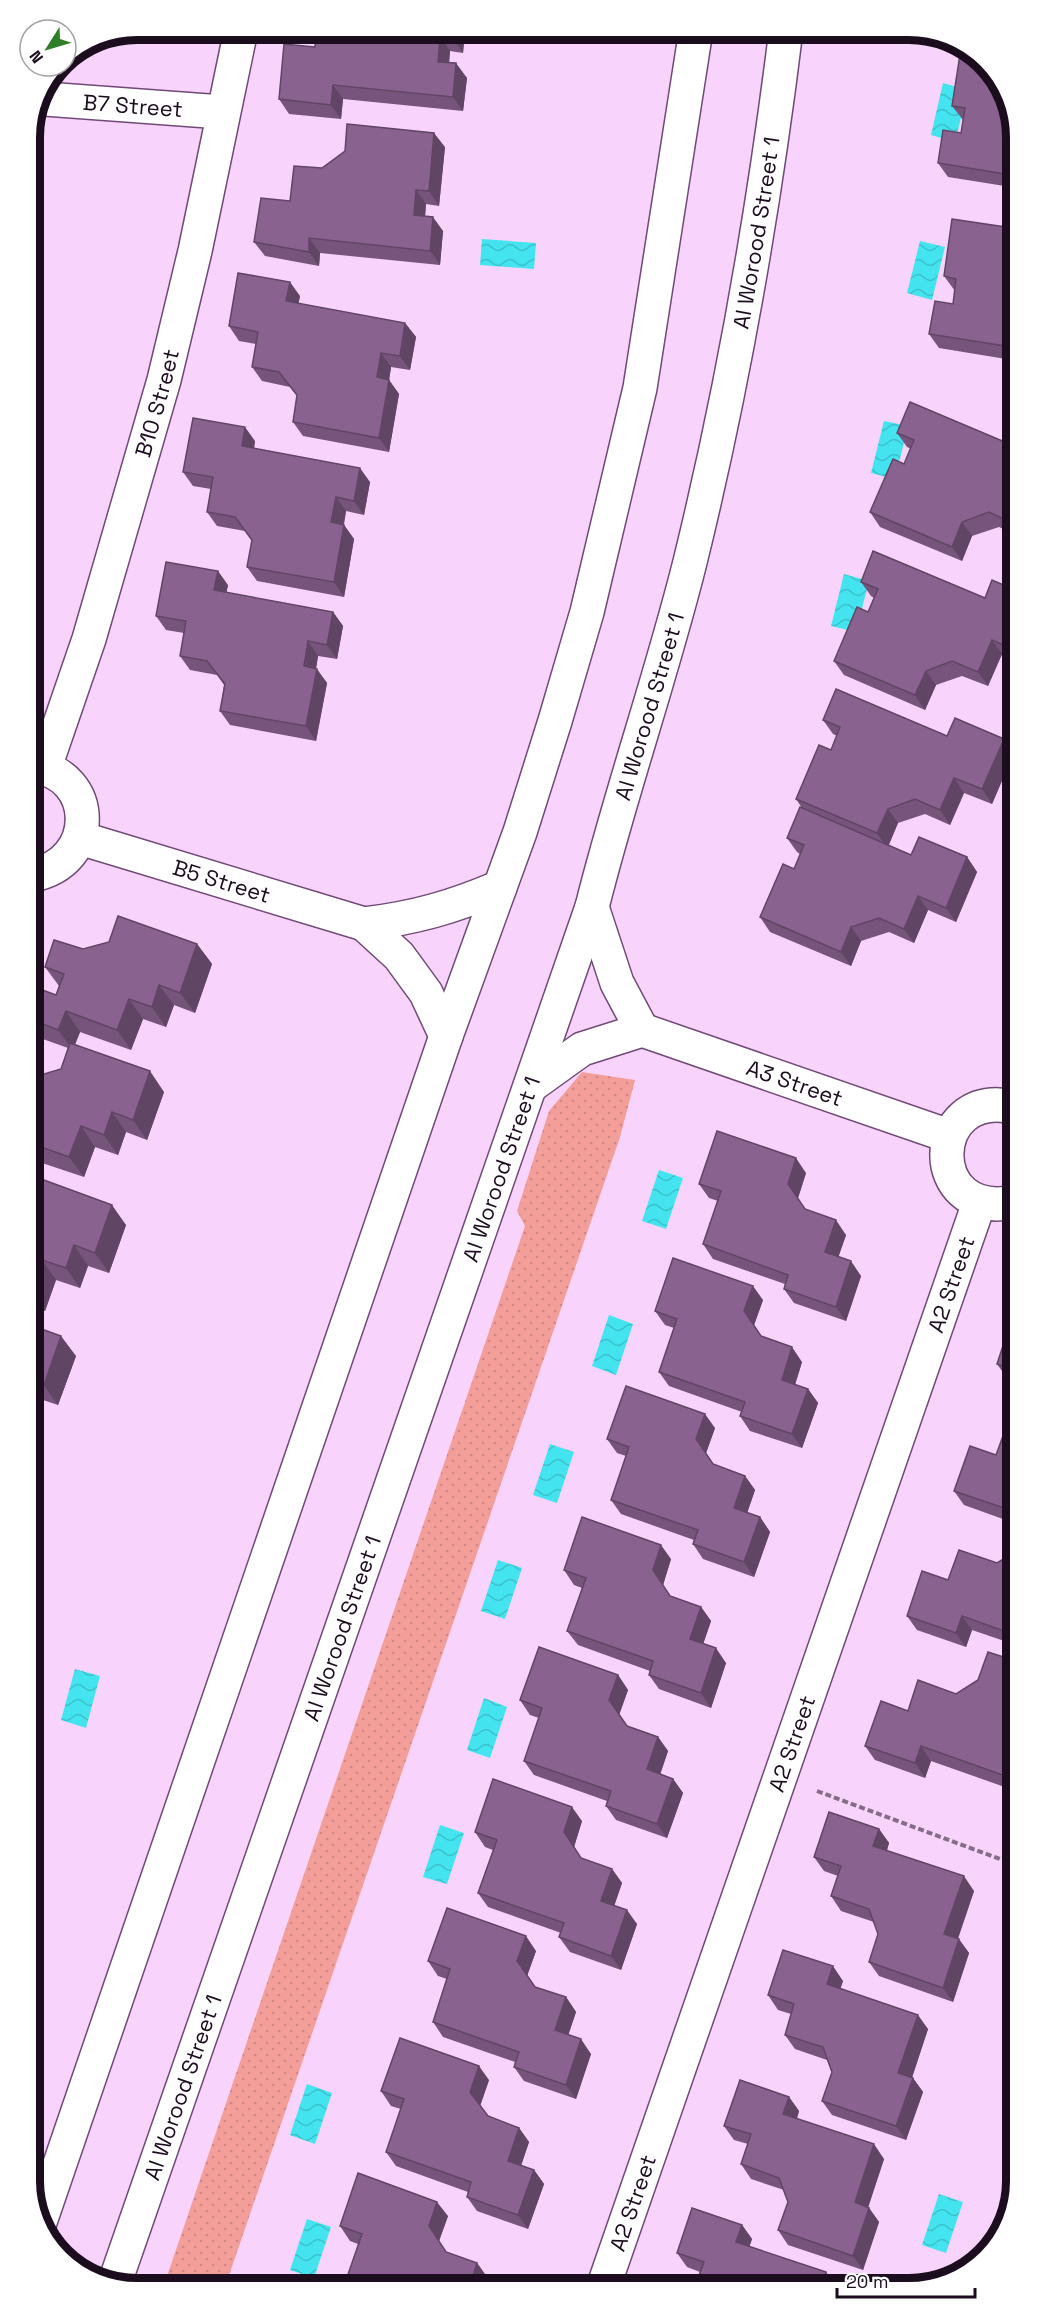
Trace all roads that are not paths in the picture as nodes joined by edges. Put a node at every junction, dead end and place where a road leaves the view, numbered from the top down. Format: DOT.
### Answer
graph roads {
  1 [pos="239,40"];
  2 [pos="694,41"];
  3 [pos="784,41"];
  4 [pos="48,99"];
  5 [pos="222,112"];
  6 [pos="41,759"];
  7 [pos="41,767"];
  8 [pos="80,838"];
  9 [pos="41,873"];
  10 [pos="500,887"];
  11 [pos="592,907"];
  12 [pos="364,924"];
  13 [pos="642,1030"];
  14 [pos="446,1036"];
  15 [pos="531,1084"];
  16 [pos="1006,1105"];
  17 [pos="949,1136"];
  18 [pos="979,1203"];
  19 [pos="1006,1204"];
  20 [pos="45,2208"];
  21 [pos="117,2275"];
  22 [pos="606,2278"];
  1 -- 5 [label="street, B10 Street"];
  2 -- 10 [label="street"];
  3 -- 11 [label="street, Al Worood Street 1"];
  4 -- 5 [label="street, B7 Street"];
  5 -- 6 [label="street, B10 Street"];
  7 -- 8 [label="street"];
  8 -- 9 [label="street"];
  8 -- 12 [label="street, B5 Street"];
  10 -- 12 [label="street, B5 Street"];
  10 -- 14 [label="street"];
  11 -- 13 [label="street"];
  11 -- 15 [label="street, Al Worood Street 1"];
  12 -- 14 [label="street, B5 Street"];
  13 -- 15 [label="street"];
  13 -- 17 [label="street, A3 Street"];
  14 -- 20 [label="street"];
  15 -- 21 [label="street, Al Worood Street 1"];
  16 -- 17 [label="street"];
  17 -- 18 [label="street"];
  18 -- 19 [label="street"];
  18 -- 22 [label="street, A2 Street"];
}
